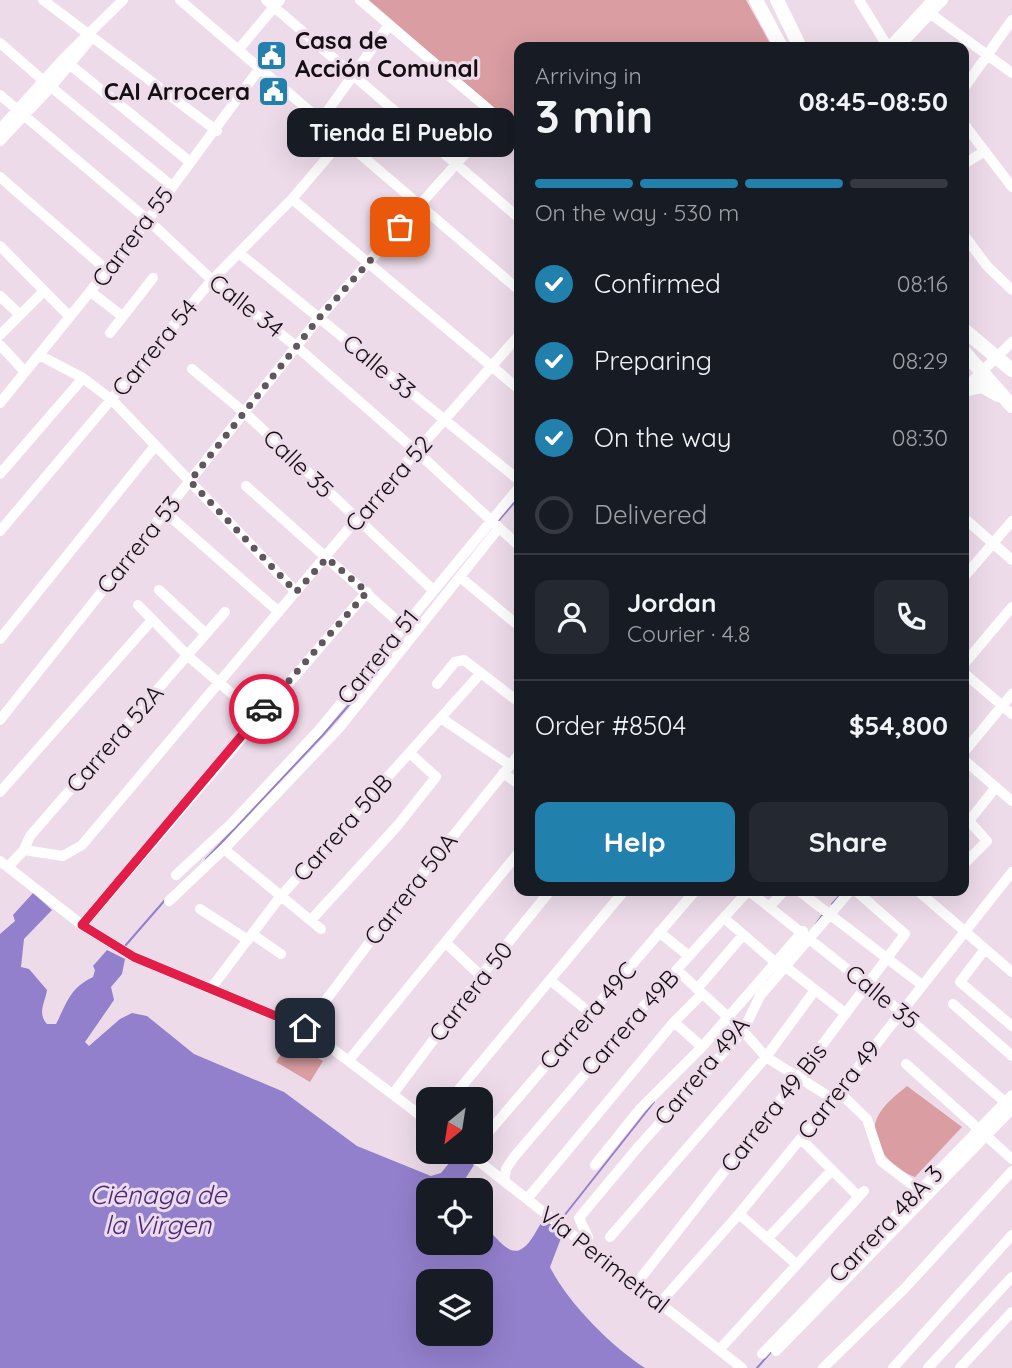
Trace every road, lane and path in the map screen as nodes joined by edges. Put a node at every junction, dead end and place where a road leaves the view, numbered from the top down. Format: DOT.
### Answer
graph roads {
  1 [pos="43,0"];
  2 [pos="122,0"];
  3 [pos="180,0"];
  4 [pos="360,0"];
  5 [pos="756,0"];
  6 [pos="777,0"];
  7 [pos="859,0"];
  8 [pos="943,0"];
  9 [pos="273,2"];
  10 [pos="929,5"];
  11 [pos="1012,20"];
  12 [pos="389,25"];
  13 [pos="90,34"];
  14 [pos="778,42"];
  15 [pos="798,42"];
  16 [pos="886,42"];
  17 [pos="902,42"];
  18 [pos="0,43"];
  19 [pos="239,49"];
  20 [pos="987,55"];
  21 [pos="66,61"];
  22 [pos="260,68"];
  23 [pos="1012,73"];
  24 [pos="354,75"];
  25 [pos="969,81"];
  26 [pos="47,83"];
  27 [pos="0,95"];
  28 [pos="20,112"];
  29 [pos="498,117"];
  30 [pos="321,120"];
  31 [pos="0,130"];
  32 [pos="969,130"];
  33 [pos="216,131"];
  34 [pos="514,131"];
  35 [pos="343,139"];
  36 [pos="0,141"];
  37 [pos="985,151"];
  38 [pos="969,161"];
  39 [pos="190,162"];
  40 [pos="457,164"];
  41 [pos="0,177"];
  42 [pos="172,186"];
  43 [pos="1012,187"];
  44 [pos="292,199"];
  45 [pos="420,206"];
  46 [pos="514,214"];
  47 [pos="148,220"];
  48 [pos="969,243"];
  49 [pos="0,246"];
  50 [pos="239,253"];
  51 [pos="366,262"];
  52 [pos="108,271"];
  53 [pos="153,278"];
  54 [pos="212,280"];
  55 [pos="514,286"];
  56 [pos="44,290"];
  57 [pos="1012,290"];
  58 [pos="91,292"];
  59 [pos="0,296"];
  60 [pos="19,314"];
  61 [pos="122,316"];
  62 [pos="70,317"];
  63 [pos="319,318"];
  64 [pos="110,333"];
  65 [pos="969,334"];
  66 [pos="514,340"];
  67 [pos="1012,342"];
  68 [pos="0,343"];
  69 [pos="297,346"];
  70 [pos="39,355"];
  71 [pos="996,356"];
  72 [pos="969,358"];
  73 [pos="490,366"];
  74 [pos="192,369"];
  75 [pos="980,370"];
  76 [pos="1012,370"];
  77 [pos="25,372"];
  78 [pos="83,378"];
  79 [pos="969,383"];
  80 [pos="514,385"];
  81 [pos="969,388"];
  82 [pos="112,400"];
  83 [pos="0,402"];
  84 [pos="1012,406"];
  85 [pos="245,413"];
  86 [pos="443,422"];
  87 [pos="155,446"];
  88 [pos="416,451"];
  89 [pos="0,474"];
  90 [pos="514,476"];
  91 [pos="190,481"];
  92 [pos="246,486"];
  93 [pos="514,495"];
  94 [pos="165,512"];
  95 [pos="356,520"];
  96 [pos="1012,521"];
  97 [pos="969,522"];
  98 [pos="494,526"];
  99 [pos="0,531"];
  100 [pos="514,542"];
  101 [pos="993,543"];
  102 [pos="327,558"];
  103 [pos="1012,560"];
  104 [pos="969,571"];
  105 [pos="460,577"];
  106 [pos="159,590"];
  107 [pos="296,592"];
  108 [pos="367,592"];
  109 [pos="438,592"];
  110 [pos="138,606"];
  111 [pos="1012,607"];
  112 [pos="225,611"];
  113 [pos="279,612"];
  114 [pos="152,620"];
  115 [pos="514,621"];
  116 [pos="403,626"];
  117 [pos="206,634"];
  118 [pos="0,639"];
  119 [pos="188,656"];
  120 [pos="969,658"];
  121 [pos="480,674"];
  122 [pos="969,677"];
  123 [pos="220,682"];
  124 [pos="437,684"];
  125 [pos="1012,694"];
  126 [pos="514,699"];
  127 [pos="1002,706"];
  128 [pos="1012,714"];
  129 [pos="258,716"];
  130 [pos="441,718"];
  131 [pos="0,720"];
  132 [pos="969,746"];
  133 [pos="411,754"];
  134 [pos="514,760"];
  135 [pos="969,764"];
  136 [pos="507,769"];
  137 [pos="514,778"];
  138 [pos="996,787"];
  139 [pos="0,792"];
  140 [pos="1012,800"];
  141 [pos="969,821"];
  142 [pos="969,821"];
  143 [pos="224,849"];
  144 [pos="24,850"];
  145 [pos="514,859"];
  146 [pos="969,859"];
  147 [pos="4,864"];
  148 [pos="1012,872"];
  149 [pos="176,875"];
  150 [pos="546,896"];
  151 [pos="620,896"];
  152 [pos="691,896"];
  153 [pos="744,896"];
  154 [pos="755,896"];
  155 [pos="779,896"];
  156 [pos="806,896"];
  157 [pos="846,896"];
  158 [pos="862,896"];
  159 [pos="924,896"];
  160 [pos="280,897"];
  161 [pos="169,901"];
  162 [pos="770,906"];
  163 [pos="200,909"];
  164 [pos="831,914"];
  165 [pos="724,918"];
  166 [pos="312,919"];
  167 [pos="82,925"];
  168 [pos="321,929"];
  169 [pos="963,931"];
  170 [pos="659,932"];
  171 [pos="743,935"];
  172 [pos="807,935"];
  173 [pos="250,937"];
  174 [pos="447,944"];
  175 [pos="985,949"];
  176 [pos="281,954"];
  177 [pos="689,956"];
  178 [pos="887,958"];
  179 [pos="775,962"];
  180 [pos="786,967"];
  181 [pos="677,970"];
  182 [pos="1012,972"];
  183 [pos="481,976"];
  184 [pos="550,979"];
  185 [pos="867,985"];
  186 [pos="922,985"];
  187 [pos="212,987"];
  188 [pos="815,990"];
  189 [pos="699,992"];
  190 [pos="953,1004"];
  191 [pos="901,1012"];
  192 [pos="590,1013"];
  193 [pos="846,1014"];
  194 [pos="728,1016"];
  195 [pos="674,1022"];
  196 [pos="1012,1026"];
  197 [pos="305,1028"];
  198 [pos="743,1031"];
  199 [pos="702,1047"];
  200 [pos="1012,1056"];
  201 [pos="766,1057"];
  202 [pos="349,1060"];
  203 [pos="906,1064"];
  204 [pos="799,1076"];
  205 [pos="461,1087"];
  206 [pos="393,1094"];
  207 [pos="836,1096"];
  208 [pos="1010,1104"];
  209 [pos="416,1112"];
  210 [pos="494,1126"];
  211 [pos="982,1132"];
  212 [pos="801,1139"];
  213 [pos="1012,1159"];
  214 [pos="482,1164"];
  215 [pos="595,1165"];
  216 [pos="832,1170"];
  217 [pos="1012,1171"];
  218 [pos="504,1181"];
  219 [pos="919,1190"];
  220 [pos="527,1199"];
  221 [pos="739,1214"];
  222 [pos="1012,1235"];
  223 [pos="610,1237"];
  224 [pos="768,1238"];
  225 [pos="586,1244"];
  226 [pos="796,1263"];
  227 [pos="1012,1277"];
  228 [pos="640,1279"];
  229 [pos="660,1303"];
  230 [pos="1012,1312"];
  231 [pos="719,1350"];
  232 [pos="776,1351"];
  233 [pos="762,1354"];
  234 [pos="742,1368"];
  235 [pos="823,1368"];
  236 [pos="892,1368"];
  237 [pos="928,1368"];
  238 [pos="960,1368"];
  1 -- 13 [label="street"];
  2 -- 13 [label="street"];
  3 -- 19 [label="street"];
  4 -- 12 [label="street"];
  5 -- 14 [label="highway"];
  6 -- 15 [label="highway"];
  7 -- 16 [label="street"];
  8 -- 10 [label="street"];
  9 -- 19 [label="street"];
  9 -- 24 [label="street"];
  10 -- 17 [label="street"];
  10 -- 20 [label="street"];
  11 -- 20 [label="street"];
  12 -- 24 [label="street"];
  12 -- 29 [label="street"];
  13 -- 21 [label="street"];
  13 -- 33 [label="street"];
  18 -- 26 [label="street"];
  19 -- 22 [label="street"];
  20 -- 23 [label="street"];
  20 -- 25 [label="street"];
  21 -- 26 [label="street"];
  21 -- 39 [label="street"];
  22 -- 30 [label="street"];
  22 -- 33 [label="street, Carrera 55"];
  24 -- 30 [label="street"];
  24 -- 40 [label="street"];
  26 -- 28 [label="street"];
  26 -- 42 [label="street"];
  27 -- 28 [label="street, Calle 34"];
  28 -- 31 [label="street"];
  28 -- 36 [label="street"];
  28 -- 47 [label="street, Calle 34"];
  29 -- 34 [label="street"];
  29 -- 40 [label="street, Carrera 53"];
  30 -- 35 [label="street"];
  32 -- 37 [label="street"];
  33 -- 39 [label="street, Carrera 55"];
  35 -- 44 [label="street, Carrera 54"];
  35 -- 45 [label="street"];
  37 -- 38 [label="street"];
  37 -- 43 [label="street"];
  39 -- 42 [label="street, Carrera 55"];
  40 -- 45 [label="street, Carrera 53"];
  40 -- 46 [label="street"];
  41 -- 52 [label="street"];
  42 -- 47 [label="street, Carrera 55"];
  44 -- 50 [label="street, Carrera 54"];
  44 -- 51 [label="street"];
  45 -- 51 [label="street, Carrera 53"];
  45 -- 55 [label="street"];
  47 -- 52 [label="street, Carrera 55"];
  47 -- 54 [label="street, Calle 34"];
  48 -- 57 [label="street"];
  49 -- 56 [label="street"];
  50 -- 54 [label="street, Carrera 54"];
  50 -- 63 [label="street, Calle 33"];
  51 -- 63 [label="street, Carrera 53"];
  51 -- 73 [label="street"];
  52 -- 58 [label="street, Carrera 55"];
  53 -- 61 [label="street"];
  54 -- 69 [label="street, Calle 34"];
  54 -- 82 [label="street, Carrera 54"];
  56 -- 60 [label="street"];
  56 -- 62 [label="street"];
  58 -- 61 [label="street"];
  58 -- 62 [label="street, Carrera 55"];
  59 -- 60 [label="street"];
  60 -- 68 [label="street"];
  61 -- 64 [label="street"];
  62 -- 70 [label="street, Carrera 55"];
  63 -- 69 [label="street, Carrera 53"];
  63 -- 86 [label="street, Calle 33"];
  65 -- 71 [label="highway"];
  66 -- 73 [label="street, Carrera 52"];
  67 -- 71 [label="street"];
  68 -- 77 [label="street"];
  69 -- 85 [label="street, Carrera 53"];
  69 -- 88 [label="street, Calle 34"];
  70 -- 77 [label="street, Carrera 55"];
  70 -- 78 [label="street"];
  71 -- 75 [label="street"];
  71 -- 76 [label="highway"];
  72 -- 75 [label="highway"];
  73 -- 80 [label="street"];
  73 -- 86 [label="street, Carrera 52"];
  74 -- 85 [label="street, Calle 35"];
  75 -- 79 [label="street"];
  75 -- 84 [label="highway"];
  77 -- 83 [label="street, Carrera 55"];
  78 -- 82 [label="street"];
  78 -- 89 [label="street"];
  81 -- 84 [label="highway"];
  82 -- 87 [label="street"];
  82 -- 99 [label="street, Carrera 54"];
  85 -- 91 [label="street, Carrera 53"];
  85 -- 95 [label="street, Calle 35"];
  86 -- 88 [label="street, Carrera 52"];
  86 -- 90 [label="street, Calle 33"];
  87 -- 91 [label="street"];
  87 -- 118 [label="street"];
  88 -- 95 [label="street, Carrera 52"];
  88 -- 98 [label="street, Calle 34"];
  91 -- 94 [label="street, Carrera 53"];
  91 -- 107 [label="street"];
  92 -- 102 [label="street"];
  93 -- 98 [label="street, Carrera 51"];
  94 -- 113 [label="street"];
  94 -- 131 [label="street, Carrera 53"];
  95 -- 102 [label="street, Carrera 52"];
  95 -- 109 [label="street, Calle 35"];
  96 -- 101 [label="street"];
  97 -- 101 [label="street"];
  98 -- 100 [label="street, Calle 34"];
  98 -- 105 [label="street"];
  98 -- 109 [label="street, Carrera 51"];
  101 -- 103 [label="street"];
  101 -- 104 [label="street"];
  102 -- 107 [label="street, Carrera 52"];
  102 -- 108 [label="street"];
  105 -- 109 [label="street"];
  105 -- 115 [label="street"];
  106 -- 117 [label="street"];
  107 -- 113 [label="street, Carrera 52"];
  108 -- 116 [label="street"];
  108 -- 129 [label="street"];
  109 -- 116 [label="street, Carrera 51"];
  109 -- 143 [label="street"];
  110 -- 114 [label="street"];
  111 -- 120 [label="street"];
  112 -- 117 [label="street, Carrera 52A"];
  113 -- 123 [label="street, Carrera 52"];
  114 -- 119 [label="street"];
  114 -- 139 [label="street"];
  116 -- 149 [label="street, Carrera 51"];
  117 -- 119 [label="street, Carrera 52A"];
  119 -- 123 [label="street"];
  119 -- 144 [label="street, Carrera 52A"];
  121 -- 124 [label="street"];
  121 -- 126 [label="street"];
  121 -- 130 [label="street, Carrera 50B"];
  122 -- 127 [label="street"];
  123 -- 129 [label="street"];
  123 -- 144 [label="street, Carrera 52"];
  125 -- 127 [label="street"];
  127 -- 128 [label="street"];
  127 -- 132 [label="street"];
  129 -- 167 [label="street"];
  130 -- 133 [label="street, Carrera 50B"];
  130 -- 136 [label="street"];
  133 -- 160 [label="street, Carrera 50B"];
  133 -- 166 [label="street"];
  134 -- 136 [label="street, Carrera 50A"];
  135 -- 138 [label="street"];
  136 -- 137 [label="street"];
  136 -- 197 [label="street, Carrera 50A"];
  138 -- 140 [label="street"];
  138 -- 142 [label="street"];
  141 -- 146 [label="street"];
  143 -- 160 [label="street"];
  143 -- 161 [label="street"];
  144 -- 147 [label="street, Carrera 52A"];
  145 -- 174 [label="street"];
  147 -- 167 [label="street"];
  148 -- 169 [label="street, Carrera 49"];
  150 -- 183 [label="street, Carrera 50"];
  151 -- 184 [label="street"];
  152 -- 170 [label="street, Carrera 49C"];
  153 -- 165 [label="street, Carrera 49B"];
  154 -- 162 [label="street, Calle 35"];
  155 -- 162 [label="street"];
  156 -- 164 [label="street"];
  157 -- 164 [label="street, Carrera 49A"];
  158 -- 178 [label="street, Carrera 49 Bis"];
  159 -- 169 [label="street"];
  160 -- 166 [label="street"];
  160 -- 173 [label="street, Carrera 50B"];
  162 -- 172 [label="street, Calle 35"];
  163 -- 173 [label="street"];
  164 -- 172 [label="street, Carrera 49A"];
  164 -- 178 [label="street"];
  165 -- 171 [label="street"];
  165 -- 177 [label="street, Carrera 49B"];
  166 -- 168 [label="street"];
  167 -- 187 [label="street"];
  169 -- 175 [label="street"];
  169 -- 186 [label="street, Carrera 49"];
  170 -- 177 [label="street"];
  170 -- 192 [label="street, Carrera 49C"];
  171 -- 179 [label="street"];
  171 -- 189 [label="street, Carrera 49A"];
  172 -- 179 [label="street"];
  172 -- 180 [label="street, Carrera 49A"];
  172 -- 185 [label="street, Calle 35"];
  173 -- 176 [label="street"];
  173 -- 187 [label="street, Carrera 50B"];
  174 -- 183 [label="street"];
  174 -- 202 [label="street"];
  175 -- 182 [label="street"];
  175 -- 196 [label="street"];
  177 -- 181 [label="street, Carrera 49B"];
  178 -- 185 [label="street, Carrera 49 Bis"];
  178 -- 186 [label="street"];
  179 -- 194 [label="street"];
  180 -- 188 [label="street"];
  180 -- 198 [label="street, Carrera 49A"];
  181 -- 189 [label="street"];
  181 -- 218 [label="street, Carrera 49B"];
  183 -- 206 [label="street, Carrera 50"];
  184 -- 192 [label="street"];
  184 -- 205 [label="street"];
  185 -- 191 [label="street, Calle 35"];
  185 -- 193 [label="street, Carrera 49 Bis"];
  186 -- 191 [label="street, Carrera 49"];
  187 -- 197 [label="street"];
  188 -- 193 [label="street"];
  188 -- 201 [label="street"];
  189 -- 194 [label="street"];
  189 -- 195 [label="street, Carrera 49A"];
  190 -- 200 [label="street"];
  191 -- 207 [label="street, Carrera 49"];
  191 -- 208 [label="street, Calle 35"];
  192 -- 210 [label="street, Carrera 49C"];
  193 -- 204 [label="street, Carrera 49 Bis"];
  194 -- 198 [label="street"];
  194 -- 199 [label="street"];
  195 -- 199 [label="street"];
  195 -- 220 [label="street, Carrera 49A"];
  197 -- 202 [label="street"];
  198 -- 201 [label="street"];
  198 -- 225 [label="street, Carrera 49A"];
  199 -- 215 [label="street"];
  201 -- 204 [label="street"];
  201 -- 223 [label="street"];
  202 -- 206 [label="street"];
  203 -- 211 [label="street"];
  204 -- 207 [label="street"];
  204 -- 228 [label="street, Carrera 49 Bis"];
  206 -- 209 [label="street"];
  207 -- 212 [label="street, Carrera 49"];
  207 -- 219 [label="street"];
  208 -- 211 [label="street"];
  211 -- 213 [label="street"];
  211 -- 219 [label="street, Carrera 48A 3"];
  211 -- 232 [label="street"];
  212 -- 216 [label="street"];
  212 -- 221 [label="street, Carrera 49"];
  214 -- 218 [label="street, Vía Perimetral"];
  216 -- 224 [label="street"];
  216 -- 226 [label="street"];
  217 -- 235 [label="street"];
  218 -- 220 [label="street, Vía Perimetral"];
  219 -- 233 [label="street, Carrera 48A 3"];
  220 -- 225 [label="street, Vía Perimetral"];
  221 -- 224 [label="street"];
  221 -- 229 [label="street, Carrera 49"];
  222 -- 236 [label="street"];
  224 -- 226 [label="street"];
  225 -- 229 [label="street, Vía Perimetral"];
  226 -- 231 [label="street"];
  227 -- 237 [label="street"];
  229 -- 231 [label="street, Vía Perimetral"];
  230 -- 238 [label="street"];
  231 -- 234 [label="street, Vía Perimetral"];
}
